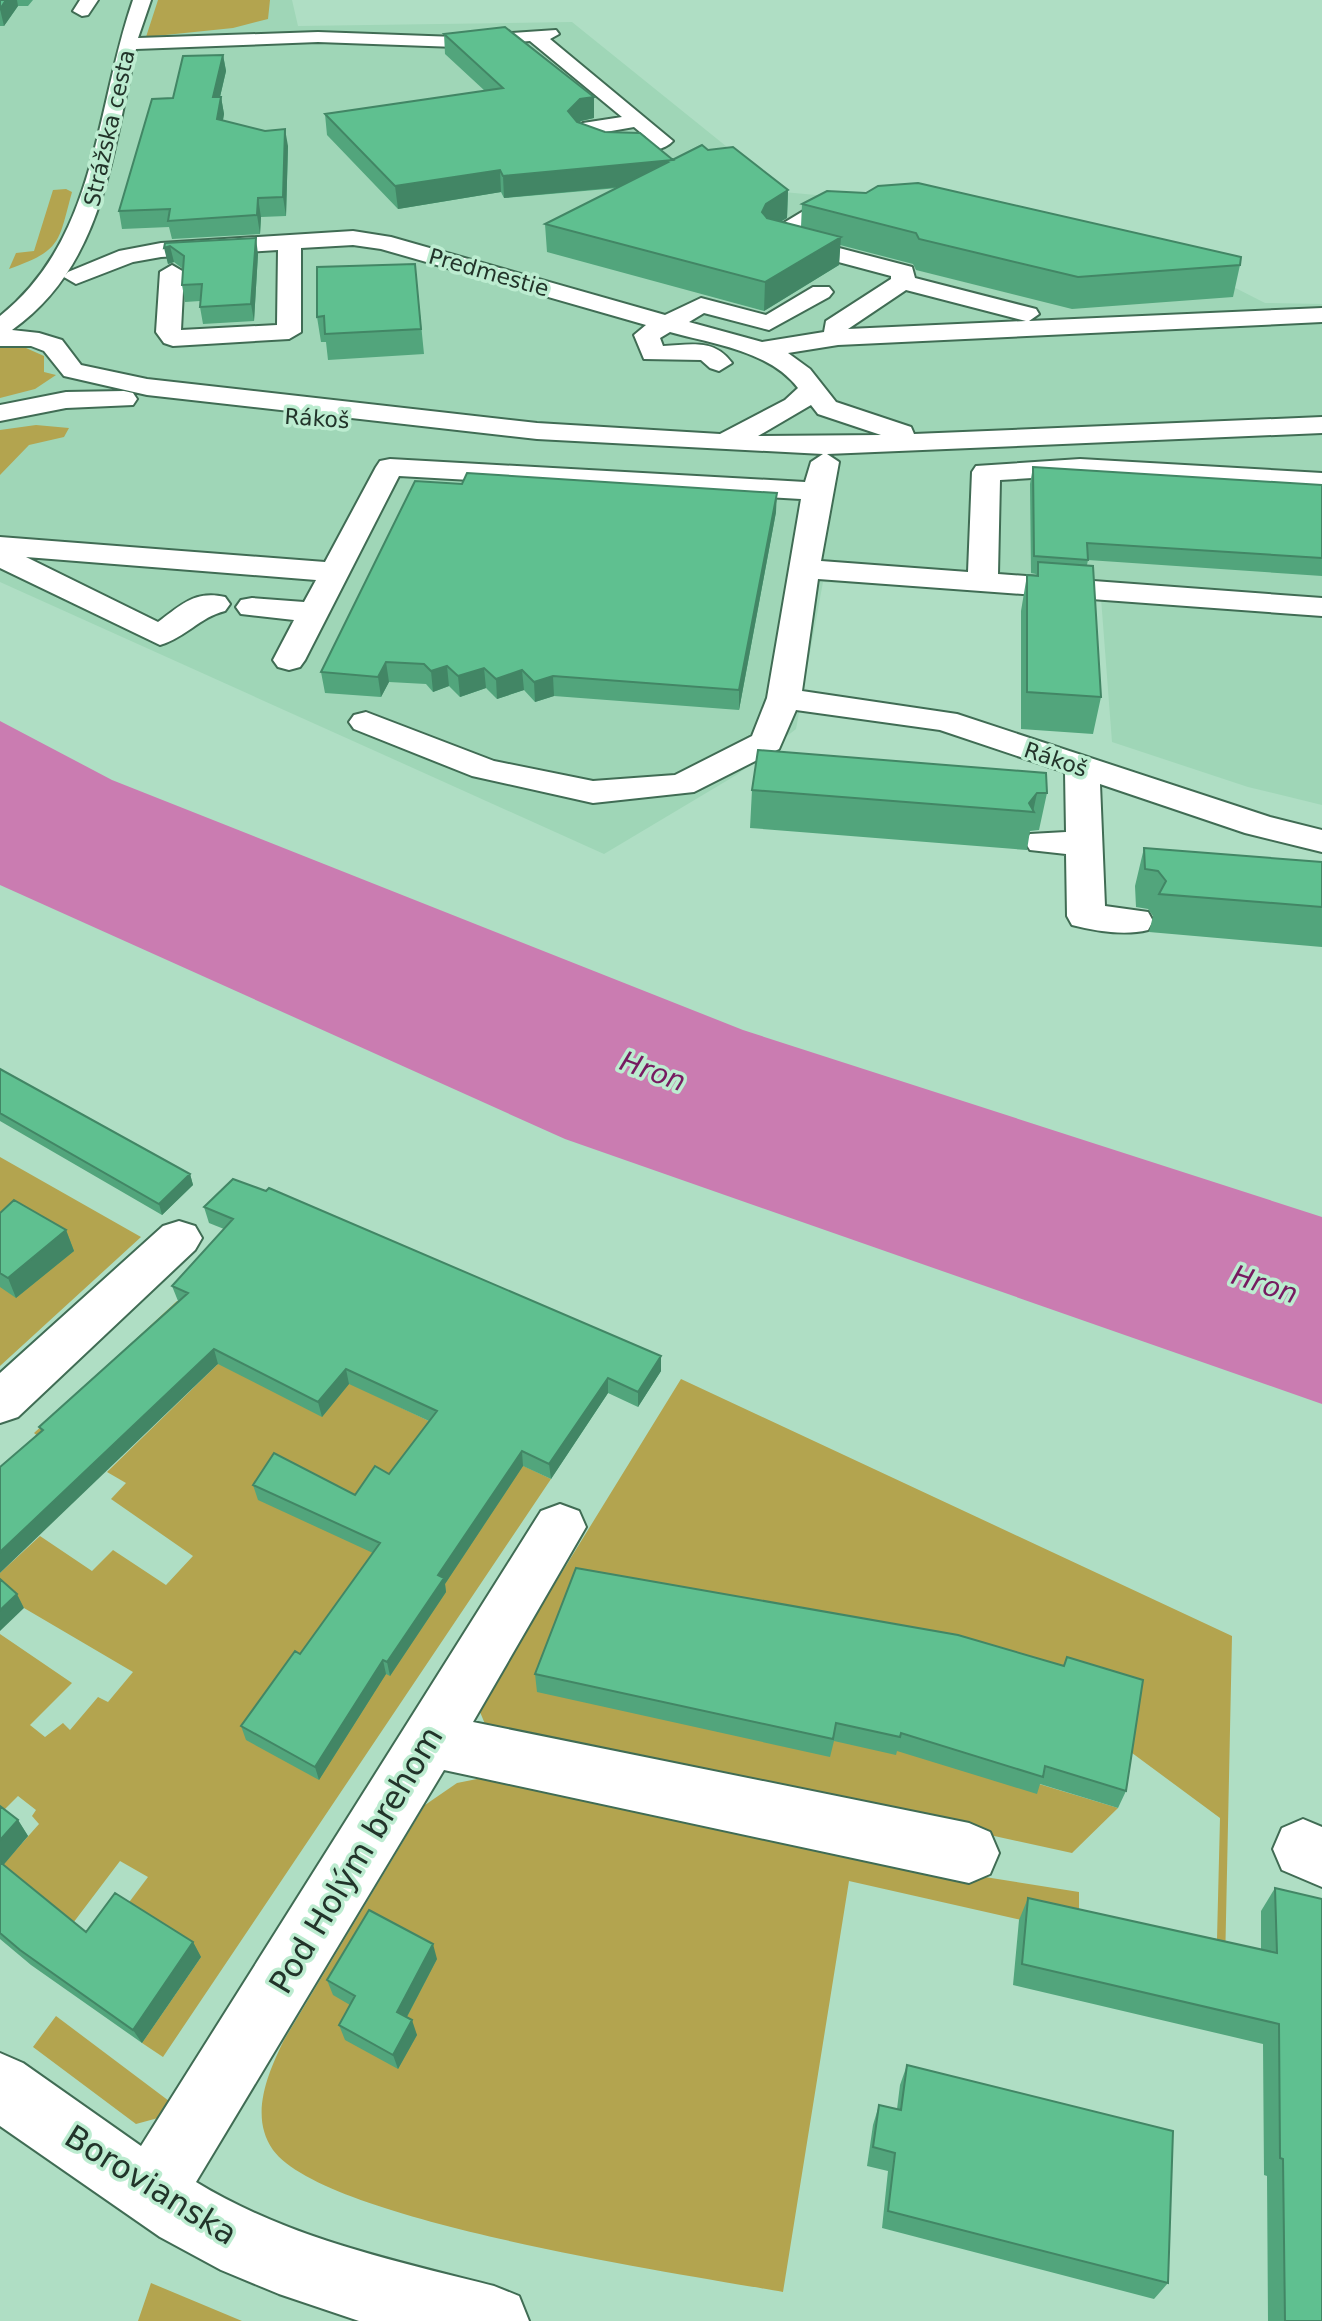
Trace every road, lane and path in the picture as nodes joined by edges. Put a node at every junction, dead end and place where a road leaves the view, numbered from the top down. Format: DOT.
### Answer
graph roads {
  1 [pos="142,0"];
  2 [pos="129,44"];
  3 [pos="638,121"];
  4 [pos="91,206"];
  5 [pos="864,213"];
  6 [pos="122,245"];
  7 [pos="283,258"];
  8 [pos="173,261"];
  9 [pos="70,268"];
  10 [pos="241,269"];
  11 [pos="902,282"];
  12 [pos="821,292"];
  13 [pos="1203,296"];
  14 [pos="671,297"];
  15 [pos="701,305"];
  16 [pos="1322,315"];
  17 [pos="268,319"];
  18 [pos="669,323"];
  19 [pos="4,332"];
  20 [pos="838,337"];
  21 [pos="761,350"];
  22 [pos="719,363"];
  23 [pos="81,367"];
  24 [pos="50,392"];
  25 [pos="151,399"];
  26 [pos="820,399"];
  27 [pos="0,404"];
  28 [pos="0,413"];
  29 [pos="485,425"];
  30 [pos="1322,425"];
  31 [pos="934,442"];
  32 [pos="724,443"];
  33 [pos="824,446"];
  34 [pos="1322,482"];
  35 [pos="817,491"];
  36 [pos="0,546"];
  37 [pos="0,556"];
  38 [pos="805,569"];
  39 [pos="335,572"];
  40 [pos="983,583"];
  41 [pos="214,604"];
  42 [pos="252,607"];
  43 [pos="1322,607"];
  44 [pos="314,612"];
  45 [pos="289,660"];
  46 [pos="784,698"];
  47 [pos="366,722"];
  48 [pos="1082,768"];
  49 [pos="1322,841"];
  50 [pos="1043,842"];
  51 [pos="1084,844"];
  52 [pos="1134,921"];
  53 [pos="179,1238"];
  54 [pos="0,1403"];
  55 [pos="560,1527"];
  56 [pos="429,1740"];
  57 [pos="969,1853"];
  58 [pos="0,2086"];
  59 [pos="150,2192"];
  60 [pos="494,2321"];
  1 -- 2 [label="street, Strážska cesta"];
  2 -- 3 [label="street"];
  2 -- 4 [label="street, Strážska cesta"];
  4 -- 6 [label="street"];
  4 -- 9 [label="street, Strážska cesta"];
  5 -- 11 [label="street"];
  6 -- 8 [label="street, Predmestie"];
  6 -- 9 [label="street, Predmestie"];
  7 -- 8 [label="street, Predmestie"];
  7 -- 17 [label="street"];
  7 -- 17 [label="street"];
  7 -- 18 [label="street, Predmestie"];
  8 -- 10 [label="street"];
  8 -- 17 [label="street"];
  9 -- 19 [label="street, Strážska cesta"];
  11 -- 13 [label="street"];
  11 -- 20 [label="street"];
  12 -- 15 [label="street"];
  14 -- 15 [label="street"];
  15 -- 18 [label="street"];
  16 -- 20 [label="street"];
  18 -- 21 [label="street, Predmestie"];
  18 -- 22 [label="street"];
  19 -- 23 [label="street"];
  19 -- 23 [label="street"];
  20 -- 21 [label="street"];
  21 -- 26 [label="street, Predmestie"];
  23 -- 24 [label="street"];
  23 -- 29 [label="street, Rákoš"];
  24 -- 25 [label="street, Rákoš"];
  24 -- 27 [label="street"];
  25 -- 28 [label="street, Rákoš"];
  25 -- 29 [label="street, Rákoš"];
  26 -- 31 [label="street, Predmestie"];
  26 -- 32 [label="street"];
  26 -- 33 [label="street"];
  29 -- 32 [label="street, Rákoš"];
  30 -- 31 [label="street, Rákoš"];
  31 -- 33 [label="street, Rákoš"];
  32 -- 33 [label="street, Rákoš"];
  33 -- 35 [label="street"];
  34 -- 40 [label="street"];
  35 -- 38 [label="street"];
  35 -- 39 [label="street"];
  36 -- 39 [label="street"];
  37 -- 41 [label="street"];
  38 -- 40 [label="street"];
  38 -- 46 [label="street"];
  39 -- 44 [label="street"];
  40 -- 43 [label="street"];
  42 -- 44 [label="street"];
  44 -- 45 [label="street"];
  46 -- 47 [label="street"];
  46 -- 48 [label="street, Rákoš"];
  48 -- 49 [label="street, Rákoš"];
  48 -- 51 [label="street"];
  50 -- 51 [label="street"];
  51 -- 52 [label="street"];
  53 -- 54 [label="street"];
  55 -- 56 [label="street, Pod Holým brehom"];
  56 -- 57 [label="street"];
  56 -- 59 [label="street, Pod Holým brehom"];
  58 -- 59 [label="street, Borovianska"];
  59 -- 60 [label="street, Borovianska"];
}
